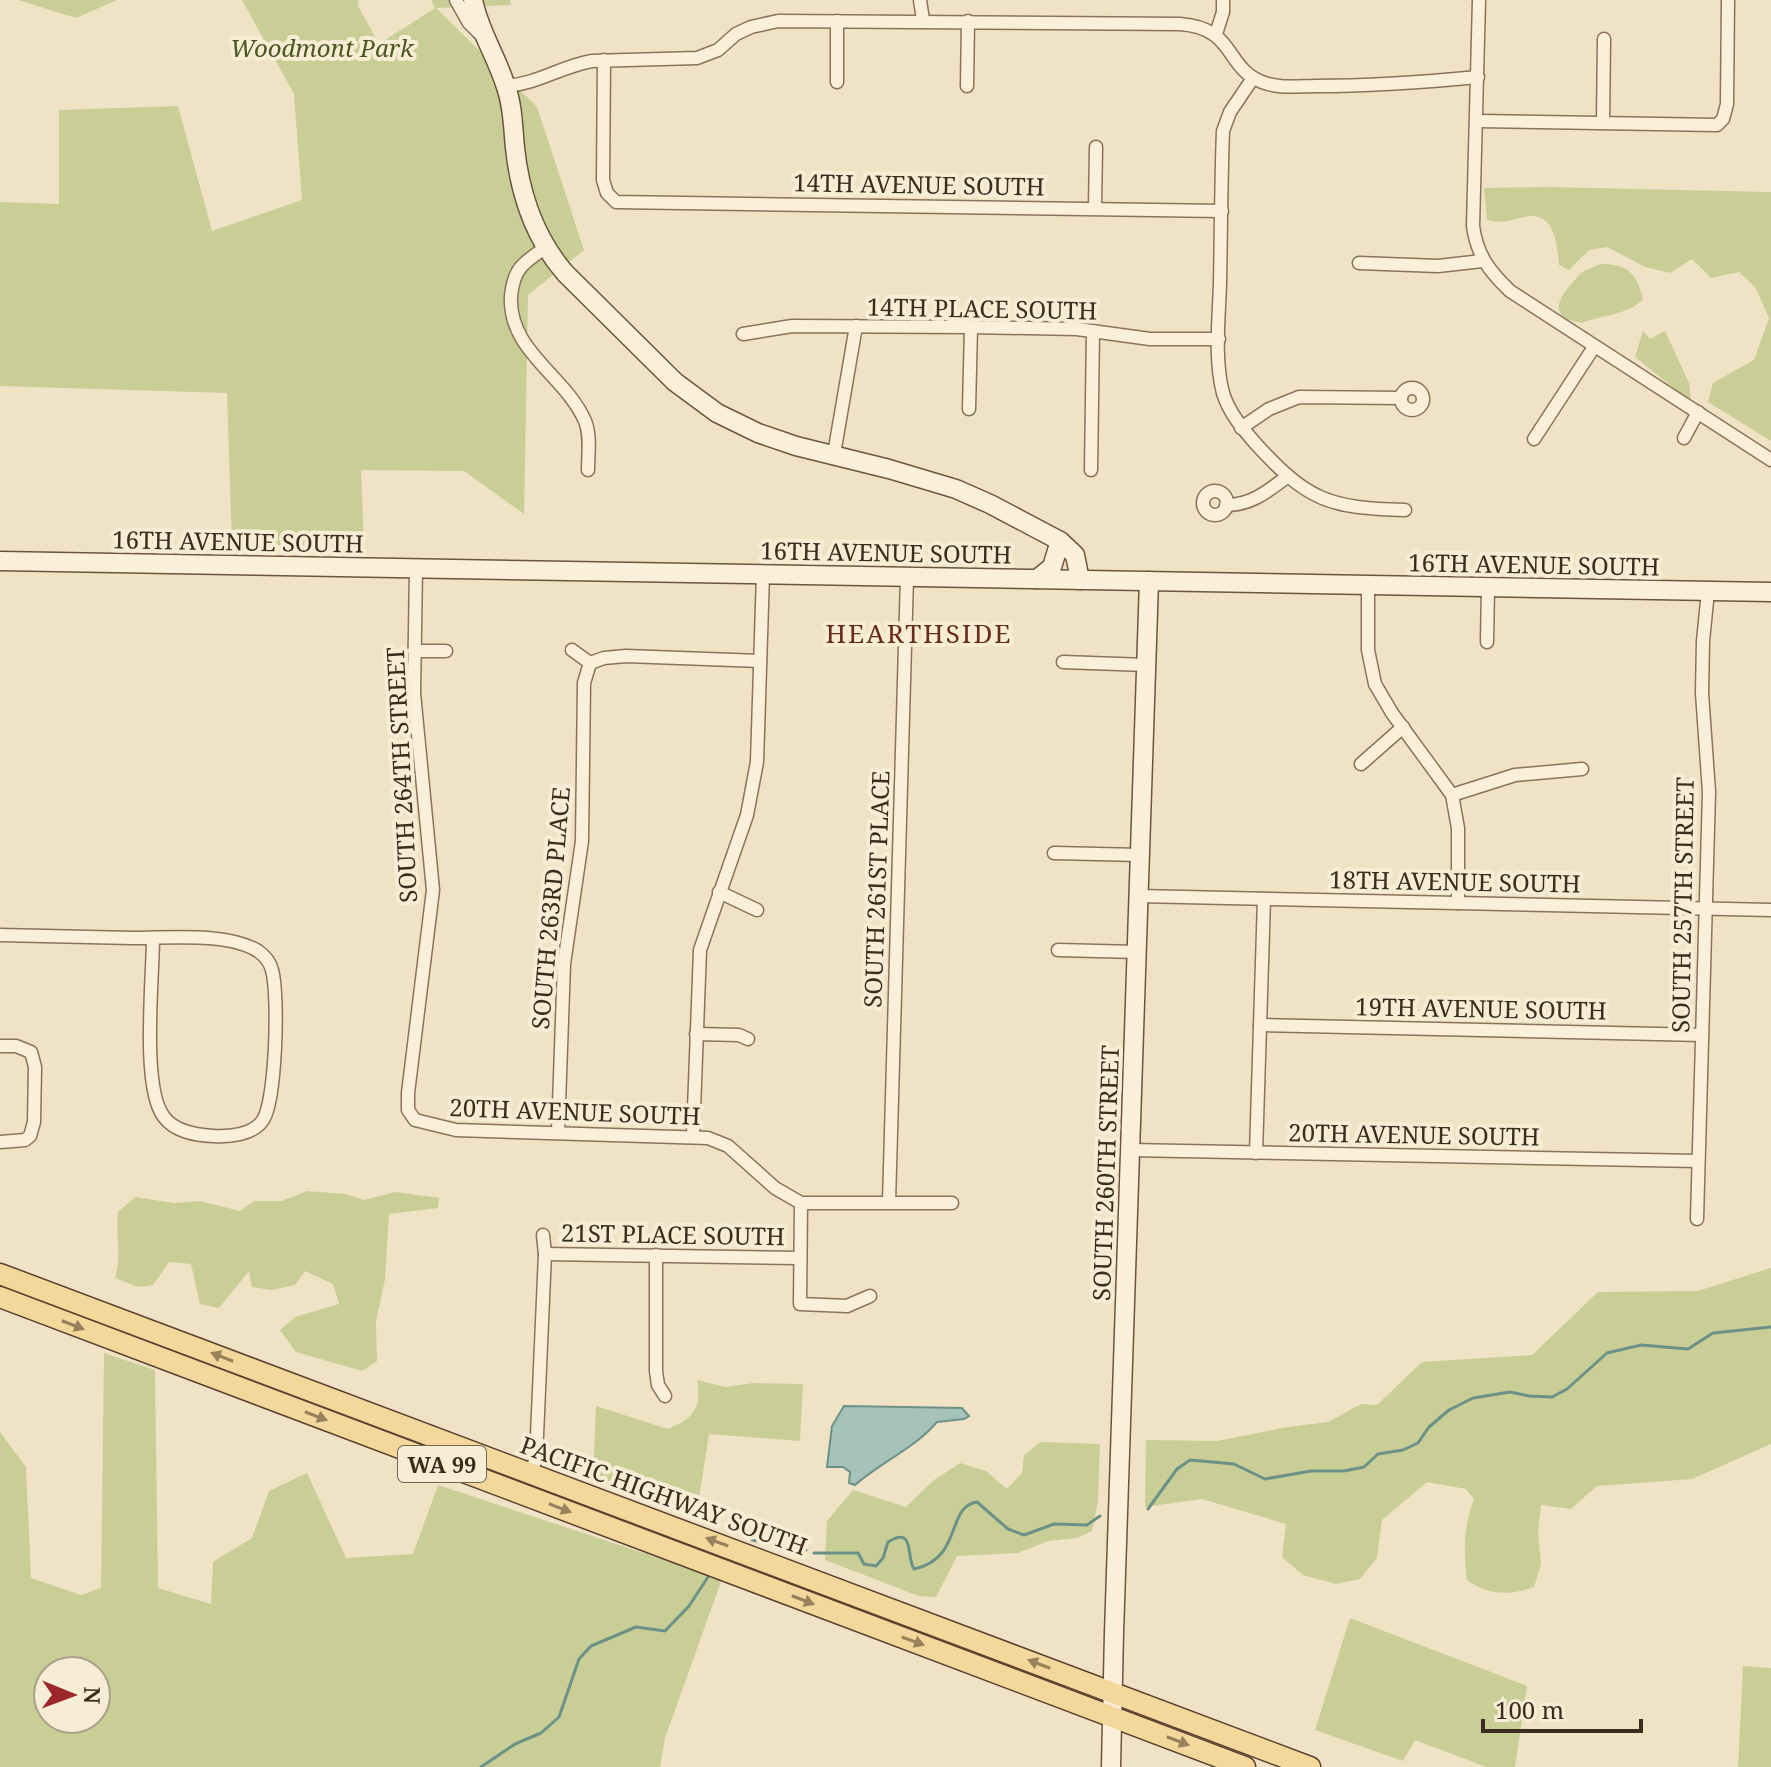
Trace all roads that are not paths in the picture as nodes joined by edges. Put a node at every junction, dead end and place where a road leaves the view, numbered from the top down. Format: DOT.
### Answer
graph roads {
  1 [pos="456,0"];
  2 [pos="473,0"];
  3 [pos="920,0"];
  4 [pos="1223,0"];
  5 [pos="1479,0"];
  6 [pos="1728,0"];
  7 [pos="923,20"];
  8 [pos="837,21"];
  9 [pos="968,21"];
  10 [pos="1216,34"];
  11 [pos="485,39"];
  12 [pos="1604,39"];
  13 [pos="604,60"];
  14 [pos="1478,77"];
  15 [pos="1253,78"];
  16 [pos="837,82"];
  17 [pos="506,86"];
  18 [pos="967,86"];
  19 [pos="1354,86"];
  20 [pos="1354,100"];
  21 [pos="1478,121"];
  22 [pos="1603,121"];
  23 [pos="1096,147"];
  24 [pos="1095,208"];
  25 [pos="1222,211"];
  26 [pos="546,247"];
  27 [pos="1482,261"];
  28 [pos="1359,263"];
  29 [pos="856,326"];
  30 [pos="971,327"];
  31 [pos="1093,331"];
  32 [pos="743,334"];
  33 [pos="1219,339"];
  34 [pos="1594,347"];
  35 [pos="1401,398"];
  36 [pos="969,409"];
  37 [pos="1698,412"];
  38 [pos="1241,428"];
  39 [pos="1684,438"];
  40 [pos="1534,439"];
  41 [pos="834,454"];
  42 [pos="1771,460"];
  43 [pos="588,470"];
  44 [pos="1091,470"];
  45 [pos="1288,476"];
  46 [pos="1226,505"];
  47 [pos="1405,510"];
  48 [pos="1060,541"];
  49 [pos="0,561"];
  50 [pos="416,568"];
  51 [pos="763,574"];
  52 [pos="907,577"];
  53 [pos="1037,579"];
  54 [pos="1080,580"];
  55 [pos="1149,581"];
  56 [pos="1368,585"];
  57 [pos="1488,587"];
  58 [pos="1708,591"];
  59 [pos="1771,592"];
  60 [pos="1487,642"];
  61 [pos="572,650"];
  62 [pos="414,651"];
  63 [pos="446,651"];
  64 [pos="760,661"];
  65 [pos="1063,662"];
  66 [pos="590,663"];
  67 [pos="1146,665"];
  68 [pos="1403,727"];
  69 [pos="1361,764"];
  70 [pos="1582,769"];
  71 [pos="1452,795"];
  72 [pos="1054,853"];
  73 [pos="1140,855"];
  74 [pos="719,892"];
  75 [pos="1139,896"];
  76 [pos="1264,899"];
  77 [pos="1458,903"];
  78 [pos="1705,909"];
  79 [pos="757,910"];
  80 [pos="1771,910"];
  81 [pos="0,935"];
  82 [pos="153,938"];
  83 [pos="1058,950"];
  84 [pos="1137,952"];
  85 [pos="1260,1025"];
  86 [pos="696,1034"];
  87 [pos="1702,1035"];
  88 [pos="748,1039"];
  89 [pos="0,1046"];
  90 [pos="415,1120"];
  91 [pos="558,1132"];
  92 [pos="693,1136"];
  93 [pos="0,1142"];
  94 [pos="1130,1150"];
  95 [pos="1256,1153"];
  96 [pos="1698,1161"];
  97 [pos="889,1202"];
  98 [pos="801,1203"];
  99 [pos="952,1203"];
  100 [pos="1697,1219"];
  101 [pos="543,1235"];
  102 [pos="545,1254"];
  103 [pos="656,1255"];
  104 [pos="800,1258"];
  105 [pos="0,1274"];
  106 [pos="870,1296"];
  107 [pos="0,1297"];
  108 [pos="665,1396"];
  109 [pos="368,1435"];
  110 [pos="441,1439"];
  111 [pos="438,1462"];
  112 [pos="510,1465"];
  113 [pos="531,1473"];
  114 [pos="1112,1692"];
  115 [pos="1112,1716"];
  116 [pos="1111,1767"];
  117 [pos="1245,1767"];
  118 [pos="1310,1767"];
  1 -- 11 [label="street"];
  2 -- 11 [label="main road"];
  3 -- 7 [label="street"];
  4 -- 10 [label="street"];
  5 -- 14 [label="street"];
  6 -- 22 [label="street"];
  7 -- 8 [label="street"];
  7 -- 9 [label="street"];
  8 -- 13 [label="street"];
  8 -- 16 [label="street"];
  9 -- 10 [label="street"];
  9 -- 18 [label="street"];
  10 -- 15 [label="street"];
  11 -- 17 [label="main road"];
  12 -- 22 [label="street"];
  13 -- 17 [label="street"];
  13 -- 24 [label="street, 14TH AVENUE SOUTH"];
  14 -- 19 [label="street"];
  14 -- 21 [label="street"];
  15 -- 19 [label="street"];
  15 -- 25 [label="street"];
  17 -- 26 [label="main road"];
  19 -- 20 [label="street"];
  21 -- 22 [label="street"];
  21 -- 27 [label="street"];
  23 -- 24 [label="street"];
  24 -- 25 [label="street, 14TH AVENUE SOUTH"];
  25 -- 33 [label="street"];
  26 -- 41 [label="main road"];
  26 -- 43 [label="street"];
  27 -- 28 [label="street"];
  27 -- 34 [label="street"];
  29 -- 30 [label="street, 14TH PLACE SOUTH"];
  29 -- 32 [label="street, 14TH PLACE SOUTH"];
  29 -- 41 [label="street"];
  30 -- 31 [label="street, 14TH PLACE SOUTH"];
  30 -- 36 [label="street"];
  31 -- 33 [label="street, 14TH PLACE SOUTH"];
  31 -- 44 [label="street"];
  33 -- 38 [label="street"];
  34 -- 37 [label="street"];
  34 -- 40 [label="street"];
  35 -- 38 [label="street"];
  37 -- 39 [label="street"];
  37 -- 42 [label="street"];
  38 -- 45 [label="street"];
  41 -- 48 [label="main road"];
  45 -- 46 [label="street"];
  45 -- 47 [label="street"];
  48 -- 53 [label="main road"];
  48 -- 54 [label="main road"];
  49 -- 50 [label="main road, 16TH AVENUE SOUTH"];
  50 -- 51 [label="main road, 16TH AVENUE SOUTH"];
  50 -- 62 [label="street, SOUTH 264TH STREET"];
  51 -- 52 [label="main road, 16TH AVENUE SOUTH"];
  51 -- 64 [label="street"];
  52 -- 53 [label="main road, 16TH AVENUE SOUTH"];
  52 -- 97 [label="street, SOUTH 261ST PLACE"];
  53 -- 54 [label="main road, 16TH AVENUE SOUTH"];
  54 -- 55 [label="main road, 16TH AVENUE SOUTH"];
  55 -- 56 [label="main road, 16TH AVENUE SOUTH"];
  55 -- 67 [label="main road, SOUTH 260TH STREET"];
  56 -- 57 [label="main road, 16TH AVENUE SOUTH"];
  56 -- 68 [label="street"];
  57 -- 58 [label="main road, 16TH AVENUE SOUTH"];
  57 -- 60 [label="street"];
  58 -- 59 [label="main road, 16TH AVENUE SOUTH"];
  58 -- 78 [label="street, SOUTH 257TH STREET"];
  61 -- 66 [label="street"];
  62 -- 63 [label="street"];
  62 -- 90 [label="street, SOUTH 264TH STREET"];
  64 -- 66 [label="street"];
  64 -- 74 [label="street"];
  65 -- 67 [label="street"];
  66 -- 91 [label="street, SOUTH 263RD PLACE"];
  67 -- 73 [label="main road, SOUTH 260TH STREET"];
  68 -- 69 [label="street"];
  68 -- 71 [label="street"];
  70 -- 71 [label="street"];
  71 -- 77 [label="street"];
  72 -- 73 [label="street"];
  73 -- 75 [label="main road, SOUTH 260TH STREET"];
  74 -- 79 [label="street"];
  74 -- 86 [label="street"];
  75 -- 76 [label="street, 18TH AVENUE SOUTH"];
  75 -- 84 [label="main road, SOUTH 260TH STREET"];
  76 -- 77 [label="street, 18TH AVENUE SOUTH"];
  76 -- 85 [label="street"];
  77 -- 78 [label="street, 18TH AVENUE SOUTH"];
  78 -- 80 [label="street, 18TH AVENUE SOUTH"];
  78 -- 87 [label="street, SOUTH 257TH STREET"];
  81 -- 82 [label="street"];
  82 -- 82 [label="street"];
  83 -- 84 [label="street"];
  84 -- 94 [label="main road, SOUTH 260TH STREET"];
  85 -- 87 [label="street, 19TH AVENUE SOUTH"];
  85 -- 95 [label="street"];
  86 -- 88 [label="street"];
  86 -- 92 [label="street"];
  87 -- 96 [label="street, SOUTH 257TH STREET"];
  89 -- 93 [label="street"];
  90 -- 91 [label="street, 20TH AVENUE SOUTH"];
  91 -- 92 [label="street, 20TH AVENUE SOUTH"];
  92 -- 98 [label="street, 20TH AVENUE SOUTH"];
  94 -- 95 [label="street, 20TH AVENUE SOUTH"];
  94 -- 114 [label="main road, SOUTH 260TH STREET"];
  95 -- 96 [label="street, 20TH AVENUE SOUTH"];
  96 -- 100 [label="street, SOUTH 257TH STREET"];
  97 -- 98 [label="street"];
  97 -- 99 [label="street"];
  98 -- 104 [label="street"];
  101 -- 102 [label="street"];
  102 -- 103 [label="street, 21ST PLACE SOUTH"];
  102 -- 113 [label="street"];
  103 -- 104 [label="street, 21ST PLACE SOUTH"];
  103 -- 108 [label="street"];
  104 -- 106 [label="street"];
  110 -- 105 [label="main road, PACIFIC HIGHWAY SOUTH / WA 99, one-way"];
  107 -- 109 [label="main road, PACIFIC HIGHWAY SOUTH / WA 99, one-way"];
  109 -- 110 [label="main road"];
  109 -- 111 [label="main road, PACIFIC HIGHWAY SOUTH / WA 99"];
  110 -- 112 [label="main road, PACIFIC HIGHWAY SOUTH / WA 99"];
  111 -- 112 [label="main road"];
  111 -- 115 [label="main road, PACIFIC HIGHWAY SOUTH / WA 99, one-way"];
  112 -- 113 [label="main road, PACIFIC HIGHWAY SOUTH / WA 99"];
  114 -- 113 [label="main road, PACIFIC HIGHWAY SOUTH / WA 99, one-way"];
  114 -- 115 [label="main road, SOUTH 260TH STREET"];
  114 -- 118 [label="main road, PACIFIC HIGHWAY SOUTH / WA 99"];
  115 -- 116 [label="main road, SOUTH 260TH STREET"];
  115 -- 117 [label="main road, PACIFIC HIGHWAY SOUTH / WA 99, one-way"];
}
